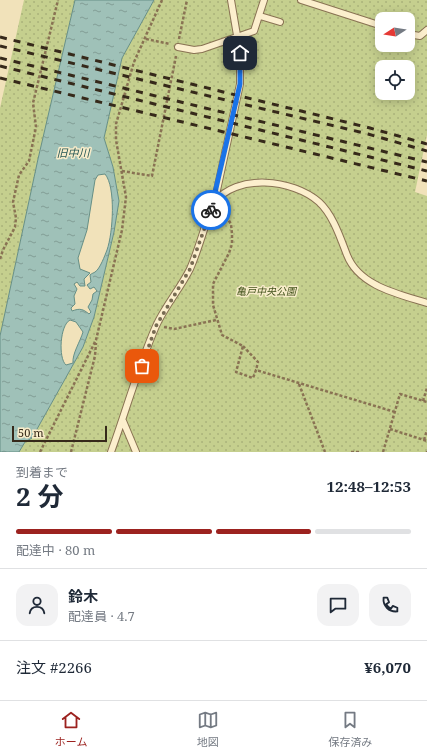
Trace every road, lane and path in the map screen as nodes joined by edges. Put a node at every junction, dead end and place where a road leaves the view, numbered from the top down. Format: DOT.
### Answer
graph roads {
  1 [pos="58,0"];
  2 [pos="162,0"];
  3 [pos="187,0"];
  4 [pos="231,0"];
  5 [pos="264,0"];
  6 [pos="301,0"];
  7 [pos="260,16"];
  8 [pos="280,22"];
  9 [pos="375,24"];
  10 [pos="427,30"];
  11 [pos="415,35"];
  12 [pos="146,38"];
  13 [pos="237,38"];
  14 [pos="178,47"];
  15 [pos="122,171"];
  16 [pos="214,204"];
  17 [pos="0,259"];
  18 [pos="427,302"];
  19 [pos="216,320"];
  20 [pos="156,326"];
  21 [pos="96,340"];
  22 [pos="243,346"];
  23 [pos="256,370"];
  24 [pos="299,383"];
  25 [pos="427,388"];
  26 [pos="423,401"];
  27 [pos="427,402"];
  28 [pos="395,412"];
  29 [pos="123,421"];
  30 [pos="390,430"];
  31 [pos="427,430"];
  32 [pos="426,440"];
  33 [pos="40,452"];
  34 [pos="70,452"];
  35 [pos="111,452"];
  36 [pos="136,452"];
  37 [pos="325,452"];
  38 [pos="351,452"];
  39 [pos="359,452"];
  40 [pos="383,452"];
  1 -- 17 [label="path"];
  2 -- 12 [label="path"];
  3 -- 14 [label="path"];
  4 -- 13 [label="lane"];
  5 -- 7 [label="lane"];
  6 -- 9 [label="lane"];
  7 -- 8 [label="lane"];
  7 -- 13 [label="lane"];
  10 -- 11 [label="lane"];
  12 -- 14 [label="path"];
  12 -- 15 [label="path"];
  13 -- 14 [label="lane"];
  13 -- 16 [label="lane"];
  14 -- 15 [label="path"];
  15 -- 21 [label="path"];
  16 -- 18 [label="lane"];
  16 -- 19 [label="path"];
  16 -- 20 [label="lane"];
  19 -- 20 [label="path"];
  19 -- 22 [label="path"];
  20 -- 29 [label="lane"];
  21 -- 33 [label="path"];
  21 -- 34 [label="path"];
  22 -- 23 [label="path"];
  22 -- 23 [label="path"];
  23 -- 24 [label="path"];
  24 -- 28 [label="path"];
  24 -- 37 [label="path"];
  25 -- 26 [label="path"];
  26 -- 27 [label="path"];
  26 -- 28 [label="path"];
  28 -- 30 [label="path"];
  29 -- 35 [label="lane"];
  29 -- 36 [label="lane"];
  30 -- 32 [label="path"];
  30 -- 40 [label="path"];
  31 -- 32 [label="path"];
  38 -- 39 [label="path"];
}
